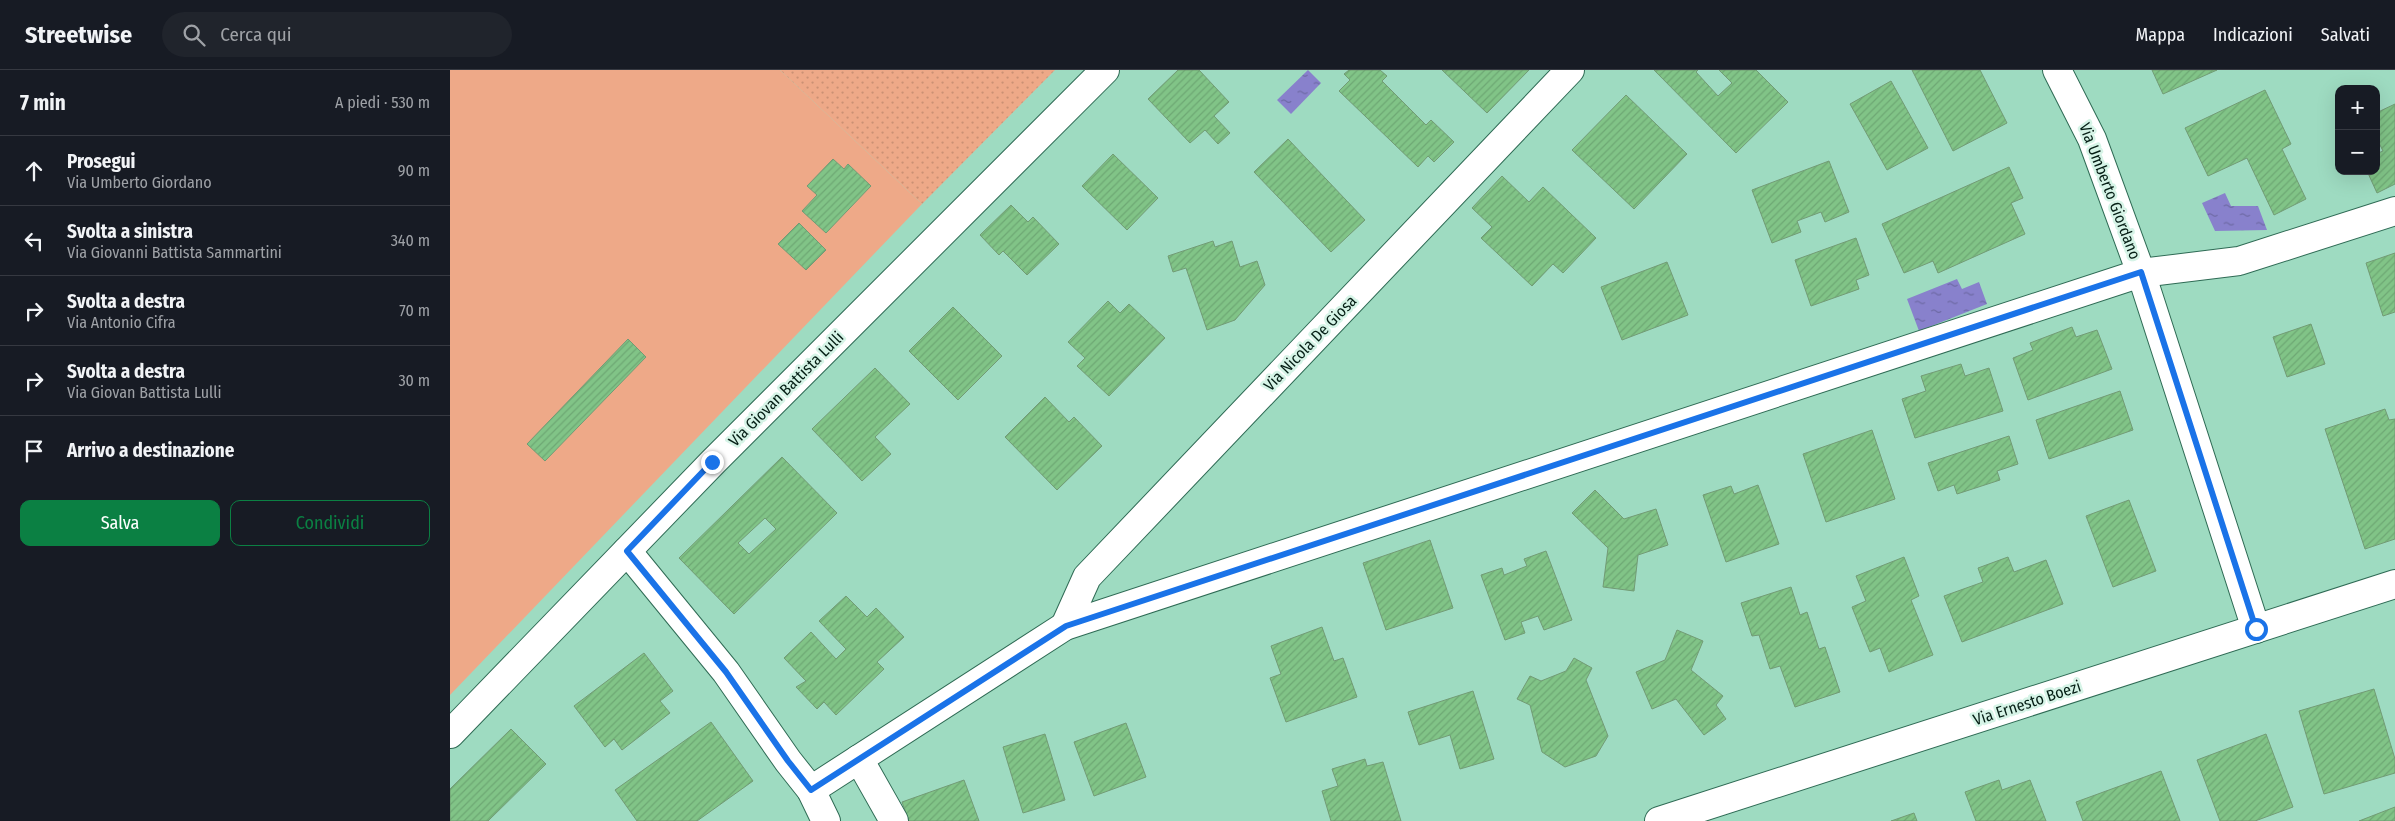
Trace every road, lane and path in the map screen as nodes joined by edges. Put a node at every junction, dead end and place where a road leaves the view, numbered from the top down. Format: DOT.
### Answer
graph roads {
  1 [pos="1105,70"];
  2 [pos="1570,70"];
  3 [pos="2057,70"];
  4 [pos="2395,211"];
  5 [pos="2141,272"];
  6 [pos="627,551"];
  7 [pos="2395,584"];
  8 [pos="1066,626"];
  9 [pos="2256,629"];
  10 [pos="450,734"];
  11 [pos="859,759"];
  12 [pos="811,790"];
  13 [pos="826,821"];
  14 [pos="894,821"];
  15 [pos="1659,821"];
  1 -- 6 [label="street, Via Giovan Battista Lulli"];
  2 -- 8 [label="street, Via Nicola De Giosa"];
  3 -- 5 [label="street, Via Umberto Giordano"];
  4 -- 5 [label="street"];
  5 -- 8 [label="street"];
  5 -- 9 [label="street, Via Umberto Giordano"];
  6 -- 10 [label="street, Via Giovan Battista Lulli"];
  6 -- 12 [label="street"];
  7 -- 9 [label="street, Via Ernesto Boezi"];
  8 -- 11 [label="street"];
  9 -- 15 [label="street, Via Ernesto Boezi"];
  11 -- 12 [label="street"];
  11 -- 14 [label="street"];
  12 -- 13 [label="street"];
}
